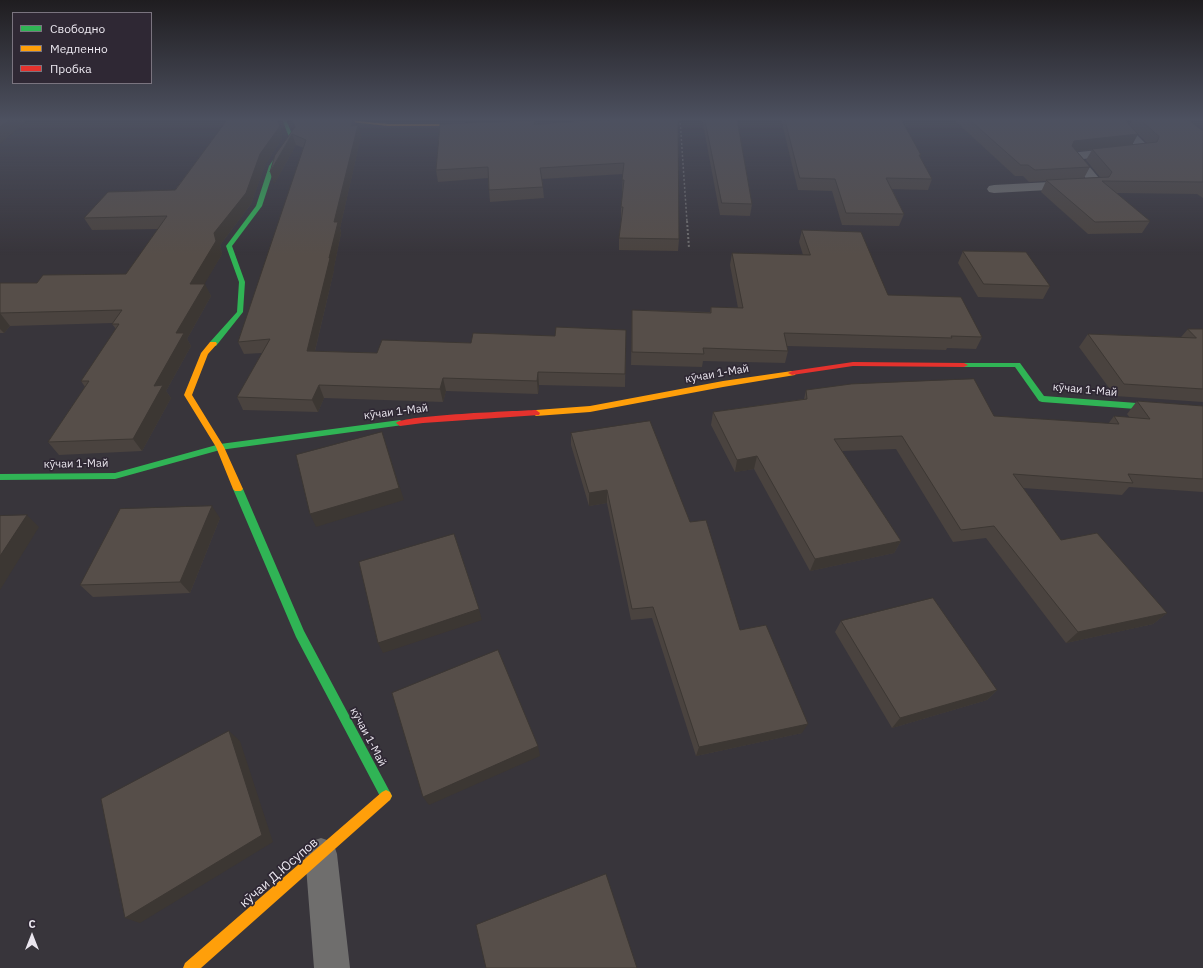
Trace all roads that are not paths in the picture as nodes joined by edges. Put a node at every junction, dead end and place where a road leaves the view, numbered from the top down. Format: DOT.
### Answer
graph roads {
  1 [pos="273,164"];
  2 [pos="1081,164"];
  3 [pos="994,189"];
  4 [pos="1203,411"];
  5 [pos="220,447"];
  6 [pos="0,477"];
  7 [pos="386,797"];
  8 [pos="321,854"];
  9 [pos="190,968"];
  10 [pos="332,968"];
  1 -- 5 [label="street, кӯчаи 1-Май"];
  2 -- 3 [label="street"];
  4 -- 5 [label="street, кӯчаи 1-Май"];
  5 -- 6 [label="street, кӯчаи 1-Май"];
  5 -- 7 [label="street, кӯчаи 1-Май"];
  7 -- 8 [label="street, кӯчаи Д.Юсупов"];
  8 -- 9 [label="street, кӯчаи Д.Юсупов"];
  8 -- 10 [label="street"];
}
